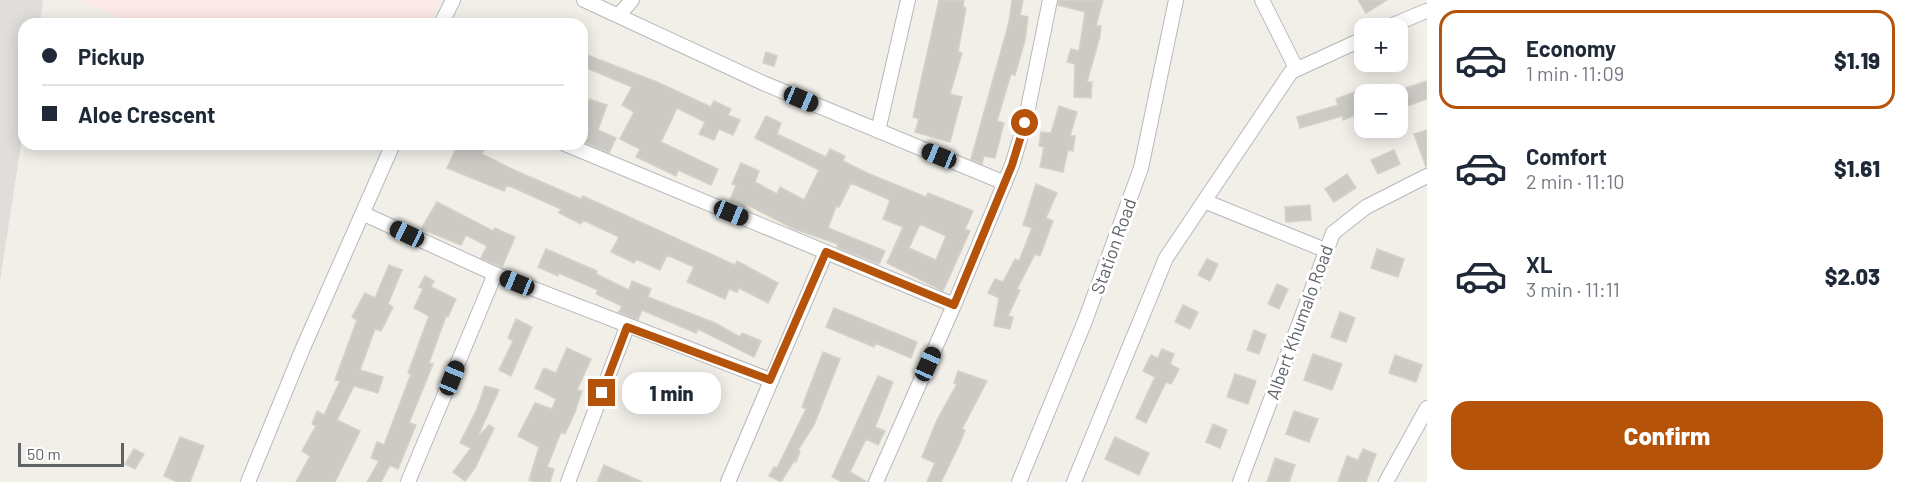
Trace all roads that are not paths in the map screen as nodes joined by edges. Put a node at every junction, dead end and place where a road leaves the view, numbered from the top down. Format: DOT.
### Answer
graph roads {
  1 [pos="453,0"];
  2 [pos="584,0"];
  3 [pos="632,0"];
  4 [pos="908,0"];
  5 [pos="1050,0"];
  6 [pos="1176,0"];
  7 [pos="1262,0"];
  8 [pos="1422,0"];
  9 [pos="1427,11"];
  10 [pos="619,15"];
  11 [pos="444,18"];
  12 [pos="1408,19"];
  13 [pos="1354,43"];
  14 [pos="1296,68"];
  15 [pos="878,131"];
  16 [pos="391,150"];
  17 [pos="580,150"];
  18 [pos="1427,176"];
  19 [pos="1005,183"];
  20 [pos="1204,201"];
  21 [pos="364,214"];
  22 [pos="1325,250"];
  23 [pos="826,252"];
  24 [pos="495,274"];
  25 [pos="954,305"];
  26 [pos="627,327"];
  27 [pos="770,380"];
  28 [pos="1427,408"];
  29 [pos="248,482"];
  30 [pos="408,482"];
  31 [pos="568,482"];
  32 [pos="728,482"];
  33 [pos="876,482"];
  34 [pos="1019,482"];
  35 [pos="1074,482"];
  36 [pos="1240,482"];
  37 [pos="1386,482"];
  1 -- 11 [label="street"];
  2 -- 10 [label="street"];
  3 -- 10 [label="street"];
  4 -- 15 [label="street"];
  5 -- 19 [label="street"];
  6 -- 34 [label="street, Station Road"];
  7 -- 14 [label="street"];
  8 -- 9 [label="street"];
  9 -- 12 [label="street"];
  10 -- 15 [label="street"];
  13 -- 14 [label="street"];
  14 -- 20 [label="street"];
  15 -- 19 [label="street"];
  16 -- 21 [label="street"];
  17 -- 23 [label="street"];
  18 -- 22 [label="street, Albert Khumalo Road"];
  19 -- 25 [label="street"];
  20 -- 22 [label="street"];
  20 -- 35 [label="street"];
  21 -- 24 [label="street"];
  21 -- 29 [label="street"];
  22 -- 36 [label="street, Albert Khumalo Road"];
  23 -- 25 [label="street"];
  23 -- 27 [label="street"];
  24 -- 26 [label="street"];
  24 -- 30 [label="street"];
  25 -- 33 [label="street"];
  26 -- 27 [label="street"];
  26 -- 31 [label="street"];
  27 -- 32 [label="street"];
  28 -- 37 [label="street"];
}
